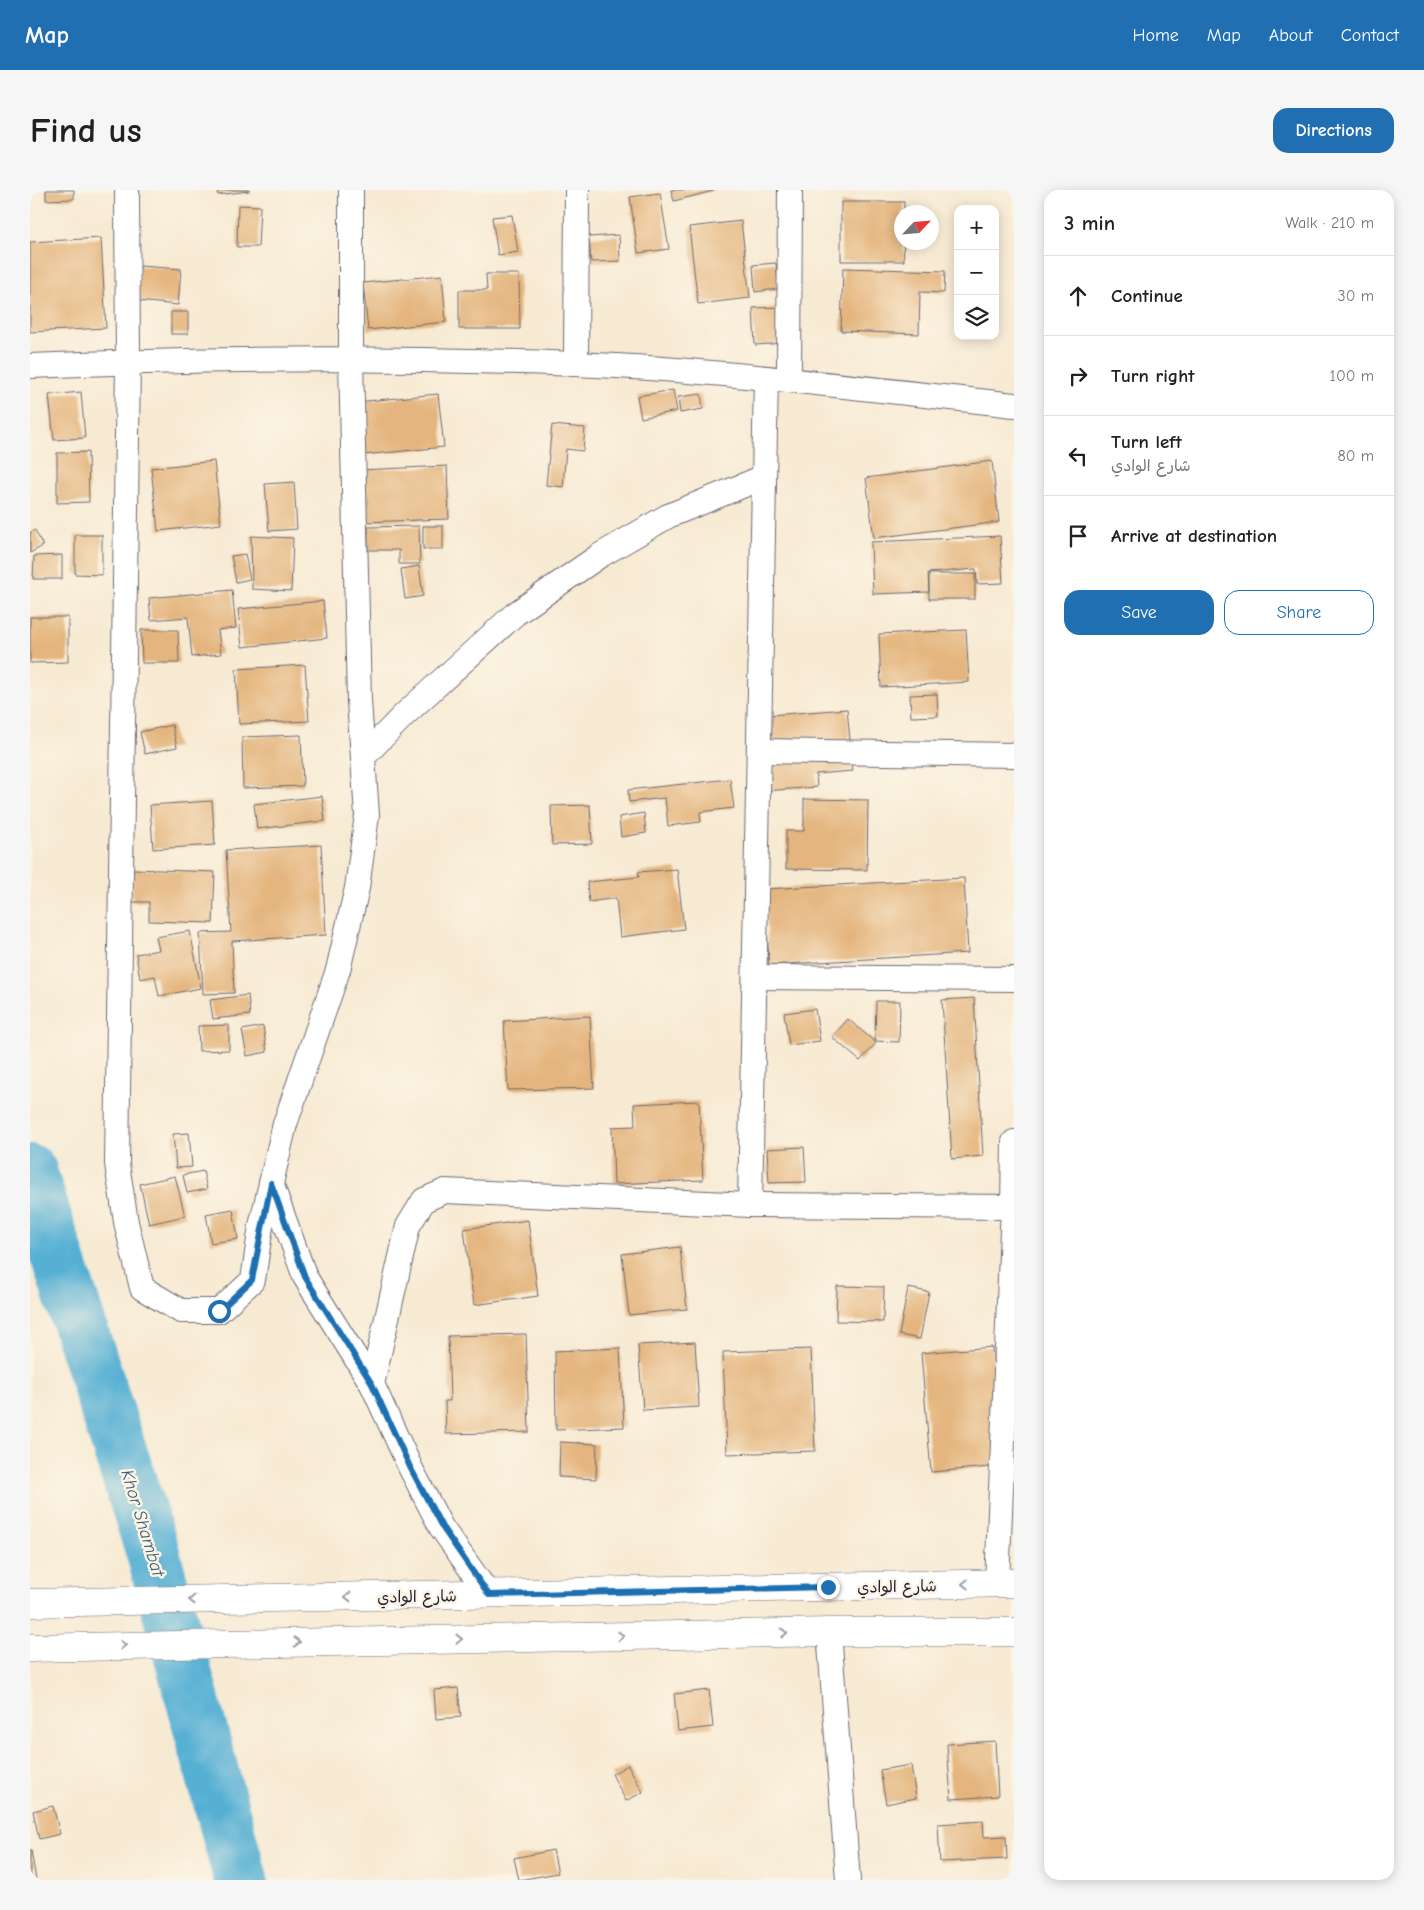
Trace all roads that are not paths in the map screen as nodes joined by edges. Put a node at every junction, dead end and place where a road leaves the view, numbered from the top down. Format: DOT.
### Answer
graph roads {
  1 [pos="127,190"];
  2 [pos="351,190"];
  3 [pos="577,190"];
  4 [pos="790,190"];
  5 [pos="351,360"];
  6 [pos="128,362"];
  7 [pos="576,364"];
  8 [pos="30,366"];
  9 [pos="766,378"];
  10 [pos="789,380"];
  11 [pos="1014,405"];
  12 [pos="764,477"];
  13 [pos="759,751"];
  14 [pos="1014,755"];
  15 [pos="363,756"];
  16 [pos="756,977"];
  17 [pos="1014,979"];
  18 [pos="1014,1142"];
  19 [pos="271,1183"];
  20 [pos="750,1204"];
  21 [pos="1014,1207"];
  22 [pos="372,1384"];
  23 [pos="1005,1583"];
  24 [pos="489,1595"];
  25 [pos="30,1603"];
  26 [pos="829,1632"];
  27 [pos="1014,1632"];
  28 [pos="30,1648"];
  29 [pos="848,1880"];
  1 -- 6 [label="street"];
  2 -- 5 [label="street"];
  3 -- 7 [label="street"];
  4 -- 10 [label="street"];
  5 -- 6 [label="street"];
  5 -- 7 [label="street"];
  5 -- 15 [label="street"];
  6 -- 8 [label="street"];
  6 -- 19 [label="street"];
  7 -- 9 [label="street"];
  9 -- 10 [label="street"];
  9 -- 12 [label="street"];
  10 -- 11 [label="street"];
  12 -- 13 [label="street"];
  12 -- 15 [label="street"];
  13 -- 14 [label="street"];
  13 -- 16 [label="street"];
  15 -- 19 [label="street"];
  16 -- 17 [label="street"];
  16 -- 20 [label="street"];
  18 -- 21 [label="street"];
  19 -- 22 [label="street"];
  20 -- 21 [label="street"];
  20 -- 22 [label="street"];
  21 -- 23 [label="street"];
  22 -- 24 [label="street"];
  23 -- 24 [label="main road, شارع الوادي, one-way"];
  24 -- 25 [label="main road, شارع الوادي, one-way"];
  26 -- 27 [label="main road"];
  28 -- 26 [label="main road, one-way"];
  26 -- 29 [label="street"];
}
